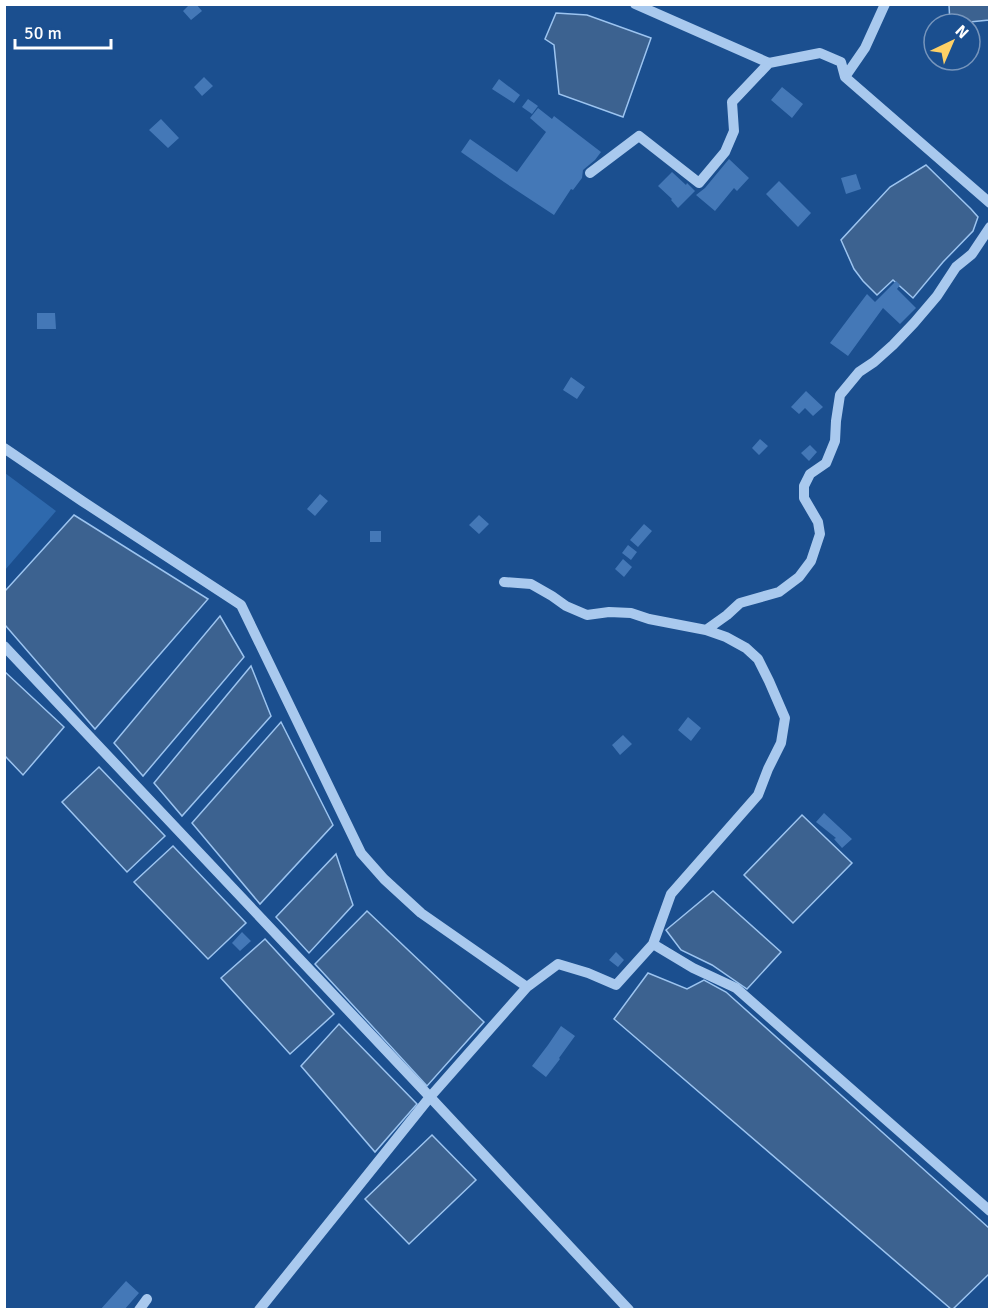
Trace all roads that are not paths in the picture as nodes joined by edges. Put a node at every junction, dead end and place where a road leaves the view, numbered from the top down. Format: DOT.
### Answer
graph roads {
  1 [pos="635,4"];
  2 [pos="885,4"];
  3 [pos="769,63"];
  4 [pos="845,78"];
  5 [pos="591,173"];
  6 [pos="990,202"];
  7 [pos="990,226"];
  8 [pos="4,448"];
  9 [pos="504,582"];
  10 [pos="706,630"];
  11 [pos="4,646"];
  12 [pos="653,944"];
  13 [pos="527,987"];
  14 [pos="430,1097"];
  15 [pos="990,1211"];
  16 [pos="147,1299"];
  17 [pos="139,1310"];
  18 [pos="259,1310"];
  19 [pos="629,1310"];
  1 -- 3 [label="street"];
  2 -- 4 [label="street"];
  3 -- 4 [label="street"];
  3 -- 5 [label="street"];
  4 -- 6 [label="street"];
  7 -- 10 [label="street"];
  8 -- 13 [label="street"];
  9 -- 10 [label="street"];
  10 -- 12 [label="street"];
  11 -- 14 [label="street"];
  12 -- 13 [label="street"];
  12 -- 15 [label="street"];
  13 -- 14 [label="street"];
  14 -- 18 [label="street"];
  14 -- 19 [label="street"];
  16 -- 17 [label="street"];
}
